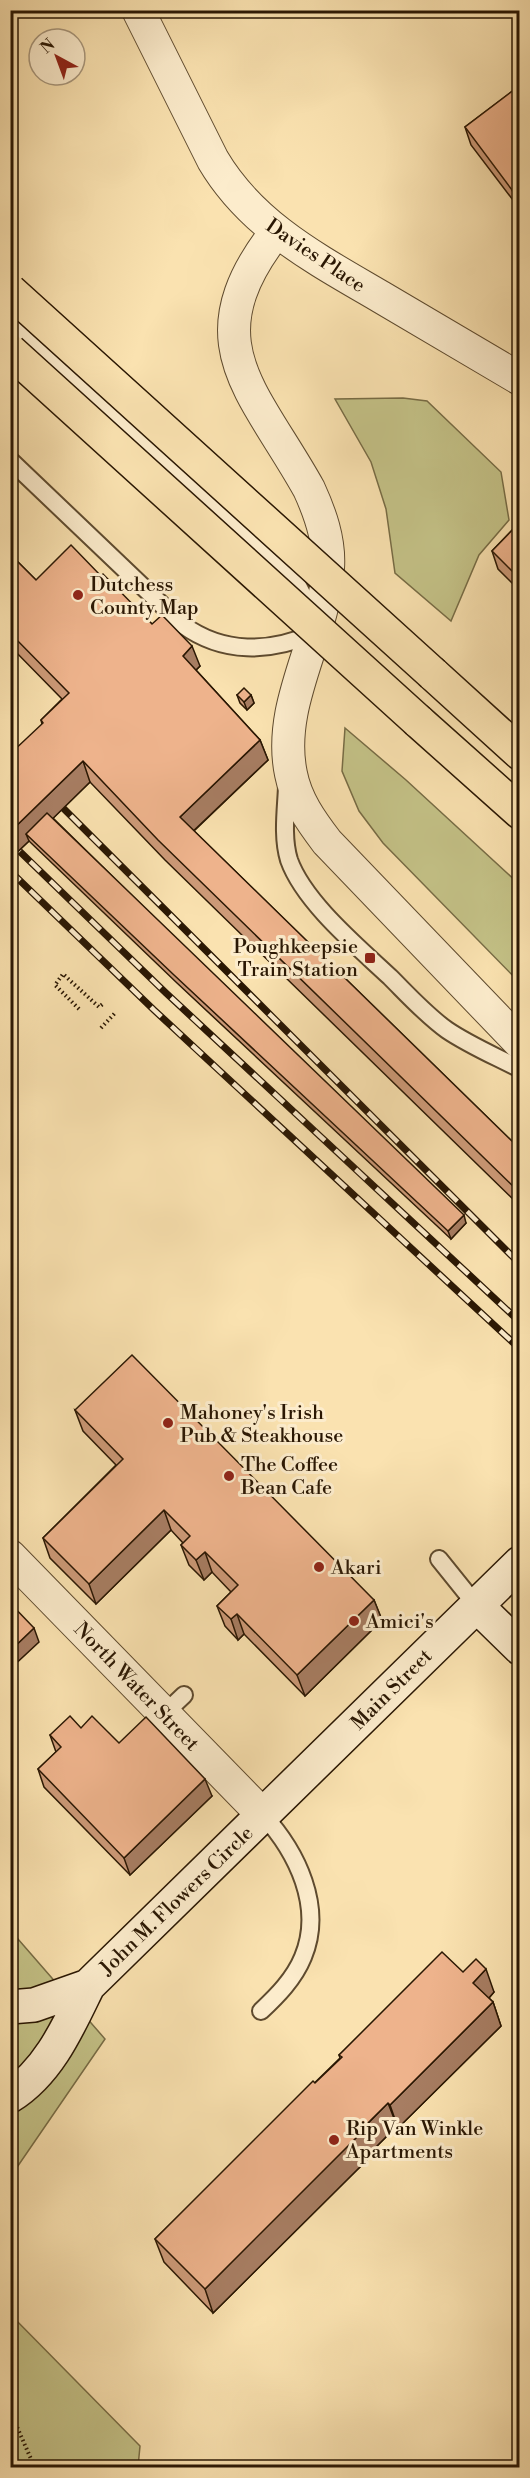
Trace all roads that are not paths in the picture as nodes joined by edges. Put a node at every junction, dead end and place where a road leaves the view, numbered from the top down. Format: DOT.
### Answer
graph roads {
  1 [pos="148,17"];
  2 [pos="276,232"];
  3 [pos="10,291"];
  4 [pos="10,320"];
  5 [pos="10,351"];
  6 [pos="519,379"];
  7 [pos="10,460"];
  8 [pos="315,629"];
  9 [pos="288,753"];
  10 [pos="519,753"];
  11 [pos="519,812"];
  12 [pos="519,1043"];
  13 [pos="519,1069"];
  14 [pos="10,1557"];
  15 [pos="439,1559"];
  16 [pos="519,1564"];
  17 [pos="476,1605"];
  18 [pos="519,1648"];
  19 [pos="263,1815"];
  20 [pos="88,1986"];
  21 [pos="10,2007"];
  22 [pos="261,2011"];
  23 [pos="10,2096"];
  1 -- 2 [label="street, Davies Place"];
  2 -- 6 [label="street, Davies Place"];
  2 -- 8 [label="street"];
  3 -- 10 [label="highway, bridge"];
  4 -- 8 [label="lane"];
  5 -- 11 [label="highway, bridge"];
  7 -- 8 [label="lane"];
  8 -- 9 [label="street"];
  9 -- 12 [label="street"];
  9 -- 13 [label="lane"];
  14 -- 19 [label="street, North Water Street"];
  15 -- 17 [label="lane"];
  16 -- 17 [label="street, Main Street"];
  17 -- 18 [label="street"];
  17 -- 19 [label="street, Main Street"];
  19 -- 20 [label="street, John M. Flowers Circle"];
  19 -- 22 [label="lane"];
  20 -- 21 [label="street, John M. Flowers Circle"];
  20 -- 23 [label="street, John M. Flowers Circle"];
}
